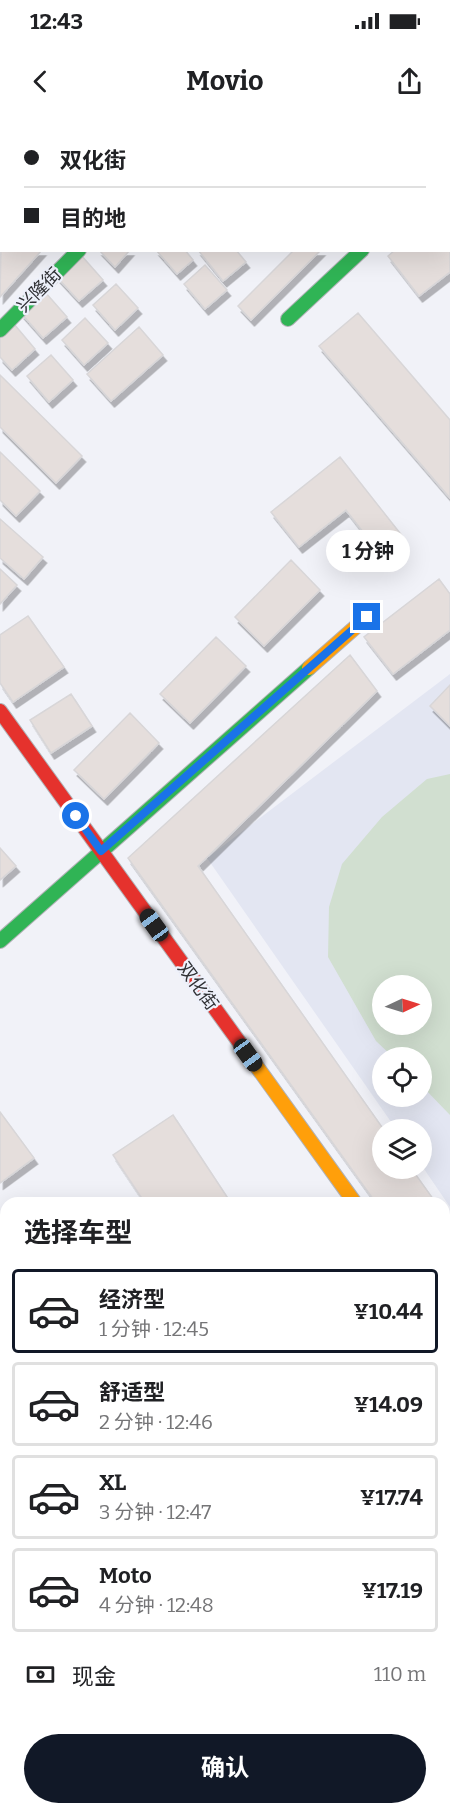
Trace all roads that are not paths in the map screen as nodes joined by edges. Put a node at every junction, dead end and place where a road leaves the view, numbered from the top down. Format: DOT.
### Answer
graph roads {
  1 [pos="77,252"];
  2 [pos="360,252"];
  3 [pos="288,319"];
  4 [pos="0,330"];
  5 [pos="367,617"];
  6 [pos="0,711"];
  7 [pos="101,851"];
  8 [pos="0,941"];
  9 [pos="351,1197"];
  1 -- 4 [label="street, 兴隆街"];
  2 -- 3 [label="street"];
  5 -- 7 [label="street"];
  6 -- 7 [label="street, 双化街"];
  7 -- 8 [label="street"];
  7 -- 9 [label="street, 双化街"];
}
